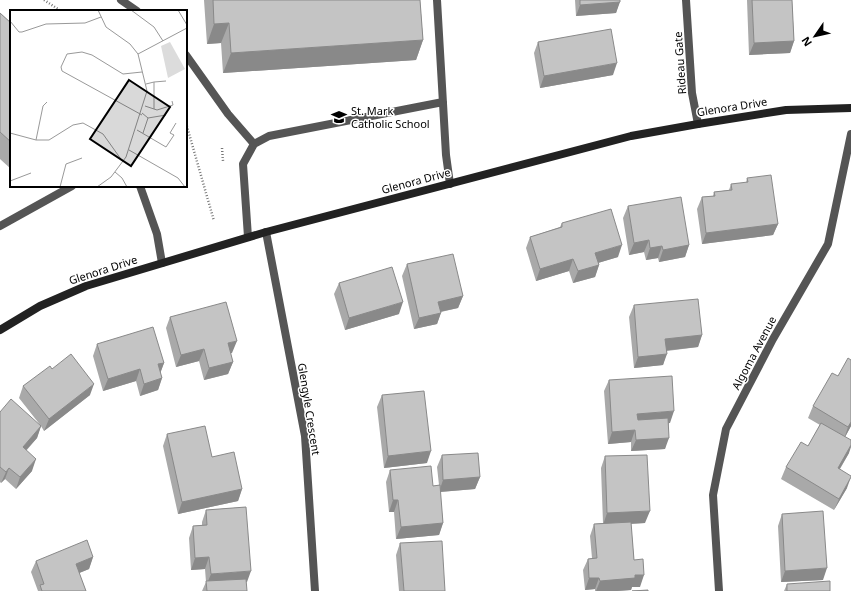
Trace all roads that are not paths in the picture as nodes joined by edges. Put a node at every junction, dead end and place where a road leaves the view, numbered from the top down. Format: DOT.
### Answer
graph roads {
  1 [pos="121,0"];
  2 [pos="438,0"];
  3 [pos="686,0"];
  4 [pos="135,10"];
  5 [pos="187,56"];
  6 [pos="443,102"];
  7 [pos="851,108"];
  8 [pos="698,124"];
  9 [pos="851,134"];
  10 [pos="254,144"];
  11 [pos="450,184"];
  12 [pos="70,187"];
  13 [pos="140,187"];
  14 [pos="0,226"];
  15 [pos="266,232"];
  16 [pos="248,237"];
  17 [pos="162,263"];
  18 [pos="0,330"];
  19 [pos="315,591"];
  20 [pos="718,591"];
  1 -- 4 [label="street"];
  2 -- 6 [label="street"];
  3 -- 8 [label="street, Rideau Gate"];
  5 -- 10 [label="street"];
  6 -- 10 [label="street"];
  6 -- 11 [label="street"];
  7 -- 8 [label="street, Glenora Drive"];
  8 -- 11 [label="street, Glenora Drive"];
  9 -- 20 [label="street, Algoma Avenue"];
  10 -- 16 [label="street"];
  11 -- 15 [label="street, Glenora Drive"];
  12 -- 14 [label="street"];
  13 -- 17 [label="street"];
  15 -- 16 [label="street, Glenora Drive"];
  15 -- 19 [label="street, Glengyle Crescent"];
  16 -- 17 [label="street, Glenora Drive"];
  17 -- 18 [label="street, Glenora Drive"];
}
